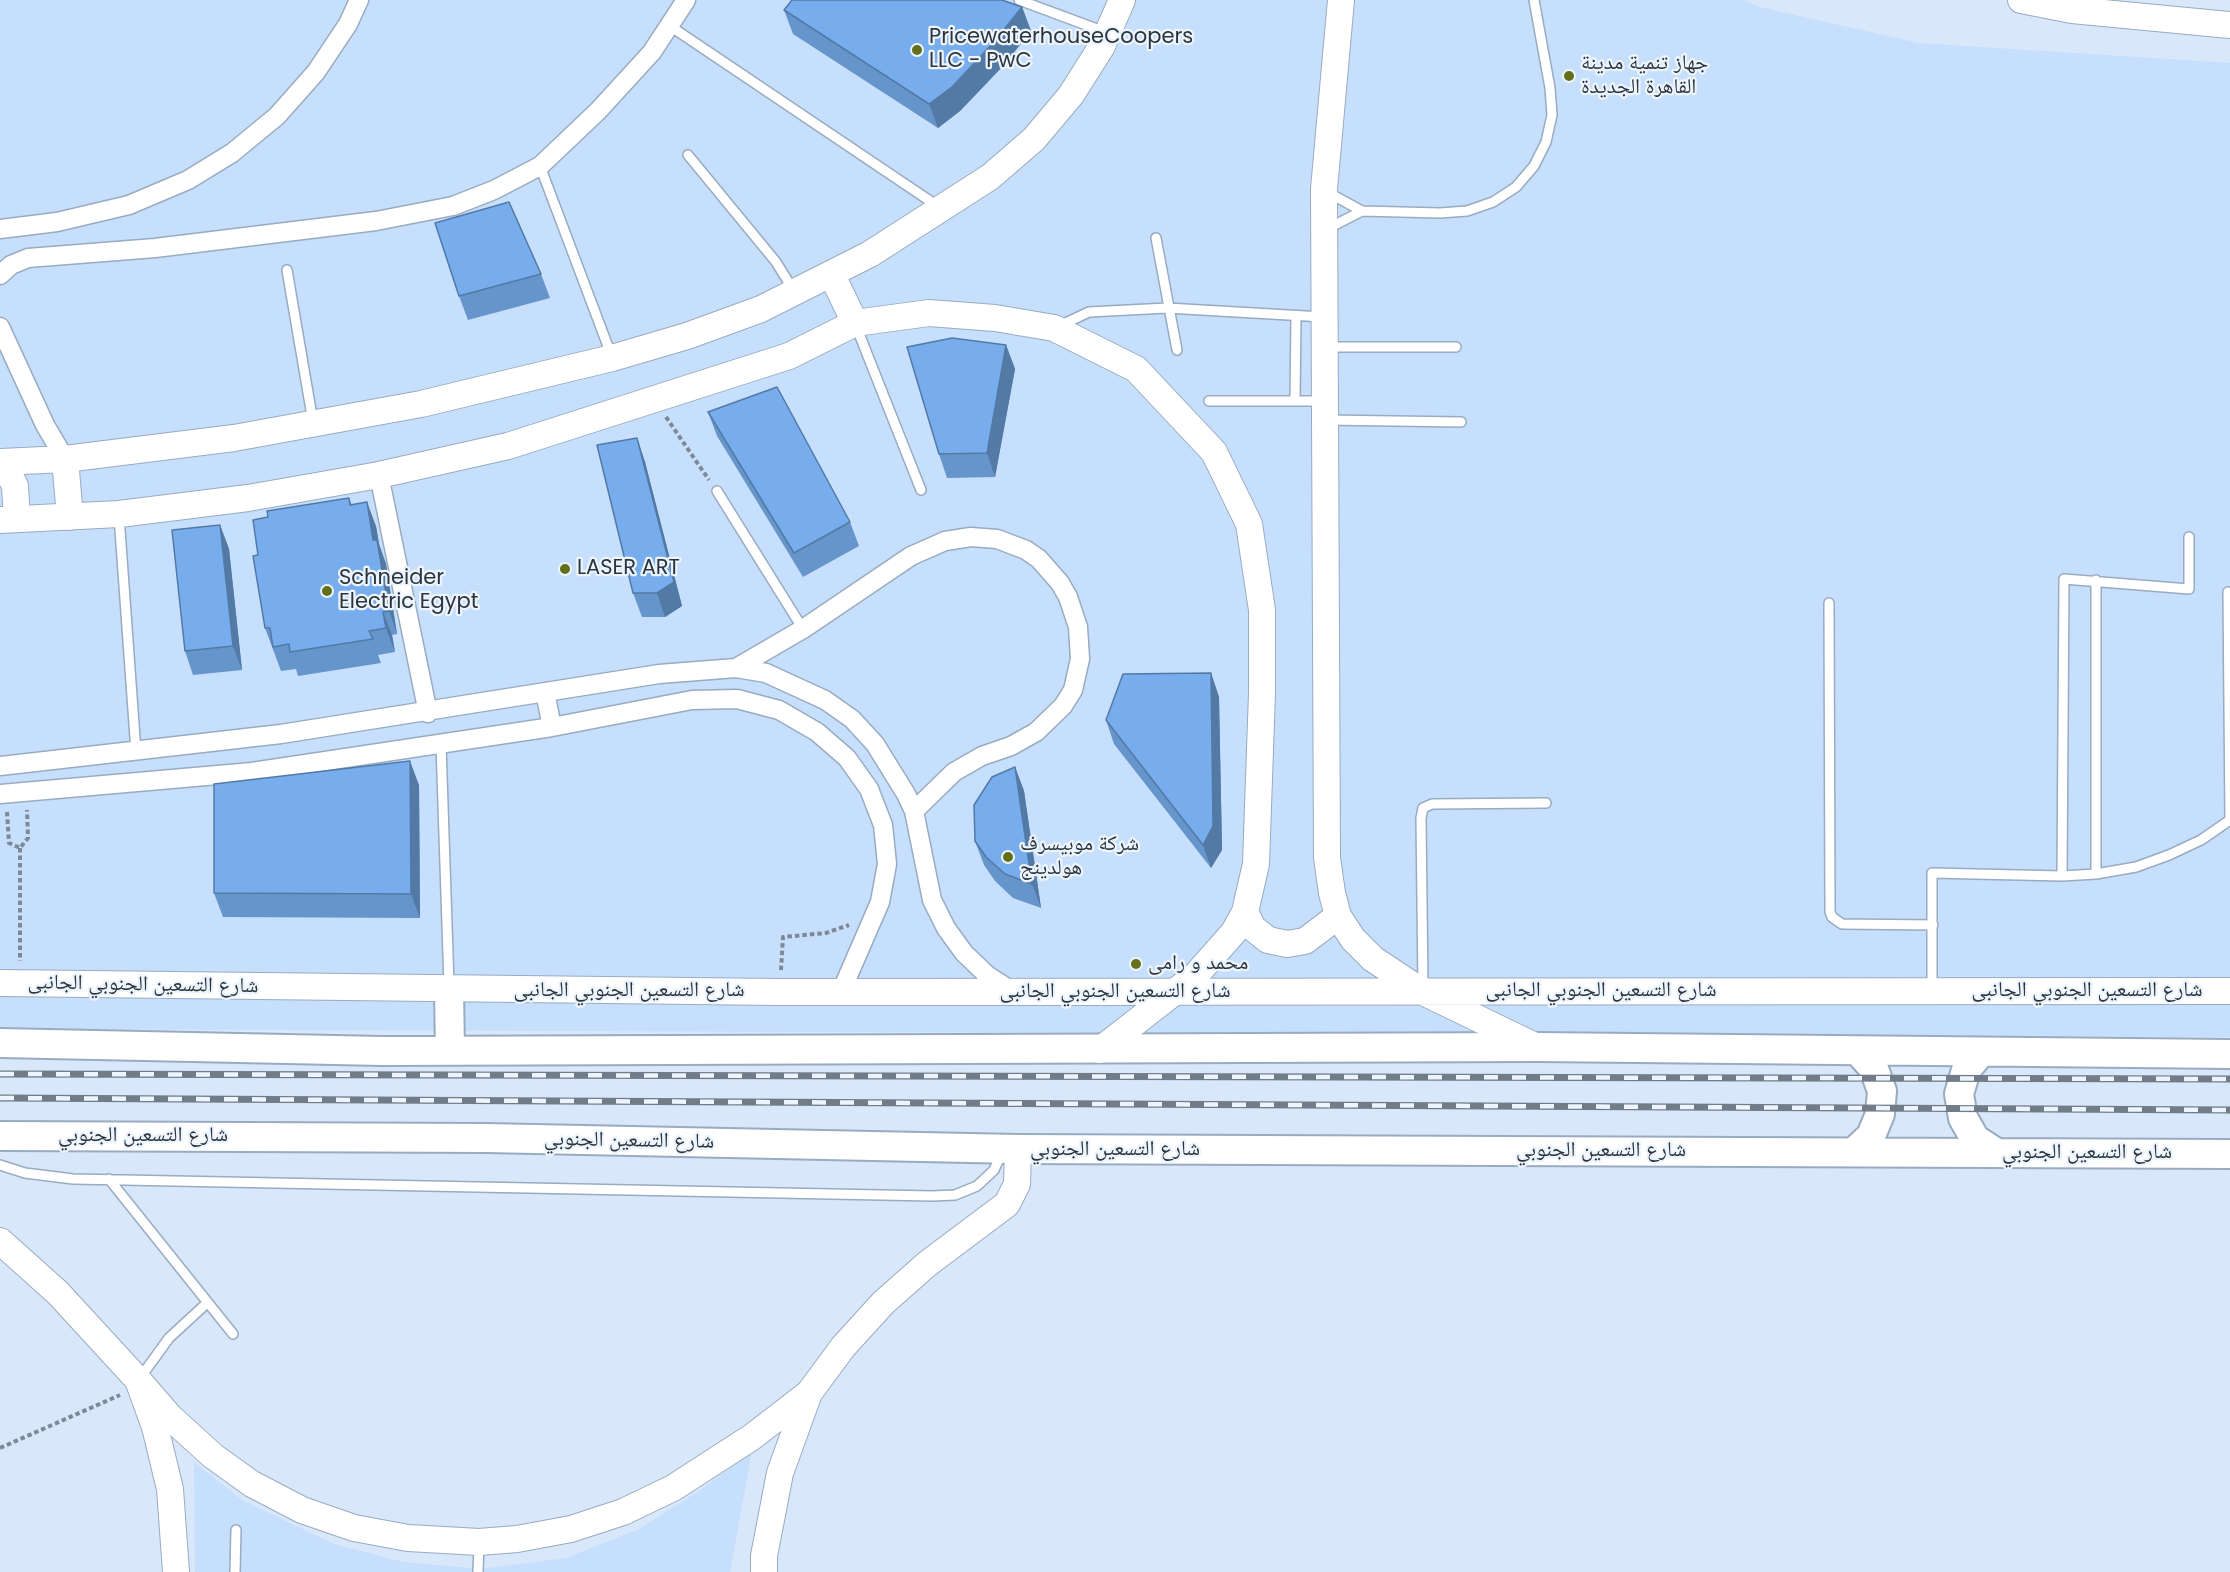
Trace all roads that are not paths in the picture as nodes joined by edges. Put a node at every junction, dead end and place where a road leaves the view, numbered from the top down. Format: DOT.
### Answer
graph roads {
  1 [pos="359,0"];
  2 [pos="687,0"];
  3 [pos="1019,0"];
  4 [pos="1122,0"];
  5 [pos="1341,0"];
  6 [pos="1534,0"];
  7 [pos="2021,0"];
  8 [pos="2230,25"];
  9 [pos="670,26"];
  10 [pos="1108,32"];
  11 [pos="688,155"];
  12 [pos="540,166"];
  13 [pos="1324,189"];
  14 [pos="942,209"];
  15 [pos="1362,211"];
  16 [pos="0,229"];
  17 [pos="1324,230"];
  18 [pos="1156,238"];
  19 [pos="286,270"];
  20 [pos="0,275"];
  21 [pos="832,275"];
  22 [pos="795,292"];
  23 [pos="1167,308"];
  24 [pos="1296,317"];
  25 [pos="1323,317"];
  26 [pos="855,323"];
  27 [pos="0,327"];
  28 [pos="1054,328"];
  29 [pos="1323,347"];
  30 [pos="1456,347"];
  31 [pos="1177,350"];
  32 [pos="612,358"];
  33 [pos="1209,401"];
  34 [pos="1295,401"];
  35 [pos="1323,410"];
  36 [pos="1461,422"];
  37 [pos="313,423"];
  38 [pos="65,459"];
  39 [pos="1,462"];
  40 [pos="378,475"];
  41 [pos="921,490"];
  42 [pos="717,491"];
  43 [pos="119,514"];
  44 [pos="70,517"];
  45 [pos="8,520"];
  46 [pos="2189,537"];
  47 [pos="2096,580"];
  48 [pos="2228,592"];
  49 [pos="1828,603"];
  50 [pos="803,629"];
  51 [pos="736,668"];
  52 [pos="545,692"];
  53 [pos="428,713"];
  54 [pos="552,727"];
  55 [pos="441,745"];
  56 [pos="136,752"];
  57 [pos="66,760"];
  58 [pos="0,765"];
  59 [pos="67,789"];
  60 [pos="3,794"];
  61 [pos="1546,803"];
  62 [pos="914,811"];
  63 [pos="2096,874"];
  64 [pos="2062,876"];
  65 [pos="1245,912"];
  66 [pos="1338,916"];
  67 [pos="1933,925"];
  68 [pos="10,983"];
  69 [pos="449,990"];
  70 [pos="1932,990"];
  71 [pos="841,992"];
  72 [pos="1014,992"];
  73 [pos="1179,992"];
  74 [pos="1423,992"];
  75 [pos="2230,992"];
  76 [pos="0,1043"];
  77 [pos="1537,1047"];
  78 [pos="1100,1050"];
  79 [pos="450,1051"];
  80 [pos="1858,1051"];
  81 [pos="1981,1052"];
  82 [pos="2230,1054"];
  83 [pos="0,1136"];
  84 [pos="1011,1149"];
  85 [pos="1854,1152"];
  86 [pos="1995,1152"];
  87 [pos="2230,1154"];
  88 [pos="0,1165"];
  89 [pos="109,1179"];
  90 [pos="0,1241"];
  91 [pos="207,1303"];
  92 [pos="233,1334"];
  93 [pos="138,1380"];
  94 [pos="809,1393"];
  95 [pos="752,1437"];
  96 [pos="192,1438"];
  97 [pos="163,1455"];
  98 [pos="780,1473"];
  99 [pos="236,1530"];
  100 [pos="479,1542"];
  101 [pos="176,1572"];
  102 [pos="235,1572"];
  103 [pos="478,1572"];
  104 [pos="764,1572"];
  1 -- 16 [label="street"];
  2 -- 9 [label="street"];
  3 -- 10 [label="lane"];
  4 -- 10 [label="street"];
  5 -- 13 [label="street"];
  6 -- 15 [label="lane"];
  7 -- 8 [label="street"];
  9 -- 12 [label="street"];
  9 -- 14 [label="lane"];
  10 -- 14 [label="street"];
  11 -- 22 [label="lane"];
  12 -- 20 [label="street"];
  12 -- 32 [label="lane"];
  13 -- 15 [label="lane"];
  13 -- 17 [label="street"];
  14 -- 21 [label="street"];
  15 -- 17 [label="lane"];
  17 -- 25 [label="street"];
  18 -- 23 [label="lane"];
  19 -- 37 [label="lane"];
  21 -- 22 [label="street"];
  21 -- 26 [label="street"];
  22 -- 32 [label="street"];
  23 -- 24 [label="lane"];
  23 -- 28 [label="lane"];
  23 -- 31 [label="lane"];
  24 -- 25 [label="lane"];
  24 -- 34 [label="lane"];
  25 -- 29 [label="street"];
  26 -- 28 [label="street"];
  26 -- 40 [label="street"];
  26 -- 41 [label="lane"];
  27 -- 38 [label="street"];
  28 -- 65 [label="street"];
  29 -- 30 [label="lane"];
  29 -- 35 [label="street"];
  32 -- 37 [label="street"];
  33 -- 34 [label="lane"];
  34 -- 35 [label="lane"];
  35 -- 36 [label="lane"];
  35 -- 66 [label="street"];
  37 -- 38 [label="street"];
  38 -- 39 [label="street"];
  38 -- 44 [label="street"];
  39 -- 45 [label="street"];
  40 -- 43 [label="street"];
  40 -- 53 [label="street"];
  42 -- 50 [label="lane"];
  43 -- 44 [label="street"];
  43 -- 56 [label="lane"];
  44 -- 45 [label="street"];
  46 -- 47 [label="lane"];
  47 -- 63 [label="lane"];
  47 -- 64 [label="lane"];
  48 -- 63 [label="lane"];
  49 -- 67 [label="lane"];
  50 -- 51 [label="street"];
  50 -- 62 [label="street"];
  51 -- 52 [label="street"];
  51 -- 62 [label="street"];
  52 -- 53 [label="street"];
  52 -- 54 [label="street"];
  53 -- 56 [label="street"];
  54 -- 55 [label="street"];
  54 -- 71 [label="street"];
  55 -- 59 [label="street"];
  55 -- 69 [label="lane"];
  56 -- 57 [label="street"];
  57 -- 58 [label="street"];
  57 -- 59 [label="street"];
  59 -- 60 [label="street"];
  61 -- 74 [label="lane"];
  62 -- 72 [label="street"];
  63 -- 64 [label="lane"];
  64 -- 67 [label="lane"];
  65 -- 66 [label="street"];
  65 -- 73 [label="street"];
  66 -- 74 [label="street"];
  67 -- 70 [label="lane"];
  68 -- 69 [label="street, شارع التسعين الجنوبي الجانبى"];
  69 -- 71 [label="street, شارع التسعين الجنوبي الجانبى"];
  69 -- 79 [label="main road"];
  70 -- 74 [label="street, شارع التسعين الجنوبي الجانبى"];
  70 -- 75 [label="street, شارع التسعين الجنوبي الجانبى"];
  71 -- 72 [label="street, شارع التسعين الجنوبي الجانبى"];
  72 -- 73 [label="street, شارع التسعين الجنوبي الجانبى"];
  73 -- 74 [label="street, شارع التسعين الجنوبي الجانبى"];
  73 -- 78 [label="street"];
  74 -- 77 [label="street"];
  76 -- 79 [label="main road"];
  77 -- 78 [label="main road"];
  77 -- 80 [label="main road"];
  78 -- 79 [label="main road"];
  80 -- 81 [label="main road"];
  80 -- 85 [label="main road"];
  81 -- 82 [label="main road"];
  81 -- 86 [label="main road"];
  83 -- 84 [label="main road, شارع التسعين الجنوبي"];
  84 -- 85 [label="main road, شارع التسعين الجنوبي"];
  84 -- 89 [label="lane"];
  84 -- 94 [label="street"];
  85 -- 86 [label="main road, شارع التسعين الجنوبي"];
  86 -- 87 [label="main road, شارع التسعين الجنوبي"];
  88 -- 89 [label="lane"];
  89 -- 91 [label="lane"];
  90 -- 93 [label="street"];
  91 -- 92 [label="lane"];
  91 -- 93 [label="lane"];
  93 -- 96 [label="street"];
  93 -- 97 [label="street"];
  94 -- 95 [label="street"];
  94 -- 98 [label="street"];
  95 -- 98 [label="street"];
  95 -- 100 [label="street"];
  96 -- 97 [label="street"];
  96 -- 100 [label="street"];
  97 -- 101 [label="street"];
  98 -- 104 [label="street"];
  99 -- 102 [label="lane"];
  100 -- 103 [label="lane"];
}
